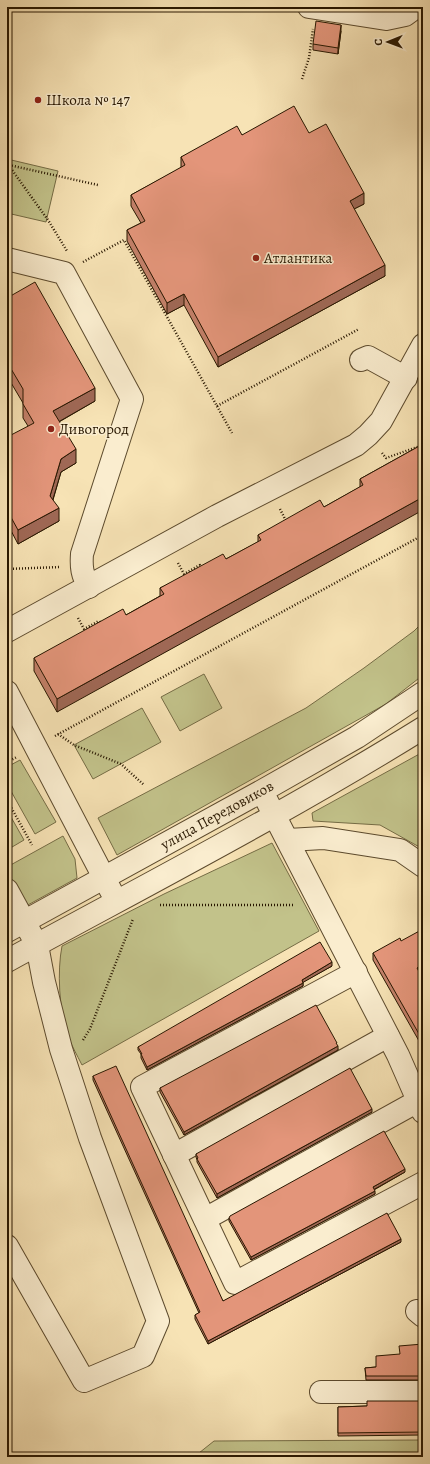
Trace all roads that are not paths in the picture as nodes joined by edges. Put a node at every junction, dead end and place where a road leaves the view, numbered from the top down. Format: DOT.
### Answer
graph roads {
  1 [pos="416,7"];
  2 [pos="312,8"];
  3 [pos="7,259"];
  4 [pos="423,345"];
  5 [pos="361,360"];
  6 [pos="406,378"];
  7 [pos="89,586"];
  8 [pos="7,631"];
  9 [pos="7,692"];
  10 [pos="423,693"];
  11 [pos="423,728"];
  12 [pos="262,791"];
  13 [pos="275,814"];
  14 [pos="288,840"];
  15 [pos="423,866"];
  16 [pos="104,878"];
  17 [pos="7,890"];
  18 [pos="116,901"];
  19 [pos="16,926"];
  20 [pos="37,945"];
  21 [pos="7,961"];
  22 [pos="356,972"];
  23 [pos="388,1036"];
  24 [pos="420,1107"];
  25 [pos="174,1155"];
  26 [pos="423,1183"];
  27 [pos="205,1219"];
  28 [pos="7,1246"];
  29 [pos="322,1392"];
  30 [pos="423,1392"];
  1 -- 2 [label="street"];
  3 -- 7 [label="street"];
  4 -- 6 [label="street"];
  5 -- 6 [label="street"];
  6 -- 7 [label="street"];
  7 -- 8 [label="street"];
  9 -- 16 [label="street"];
  10 -- 12 [label="street, улица Передовиков"];
  11 -- 13 [label="street, улица Передовиков"];
  12 -- 13 [label="street"];
  12 -- 16 [label="street, улица Передовиков"];
  13 -- 14 [label="street"];
  13 -- 18 [label="street, улица Передовиков"];
  14 -- 15 [label="street"];
  14 -- 22 [label="street"];
  16 -- 18 [label="street"];
  16 -- 19 [label="street, улица Передовиков"];
  17 -- 19 [label="street"];
  18 -- 20 [label="street, улица Передовиков"];
  19 -- 20 [label="street"];
  20 -- 21 [label="street, улица Передовиков"];
  20 -- 28 [label="street"];
  22 -- 23 [label="street"];
  22 -- 25 [label="street"];
  23 -- 24 [label="street"];
  23 -- 25 [label="street"];
  24 -- 27 [label="street"];
  25 -- 27 [label="street"];
  26 -- 27 [label="street"];
  29 -- 30 [label="street"];
}
